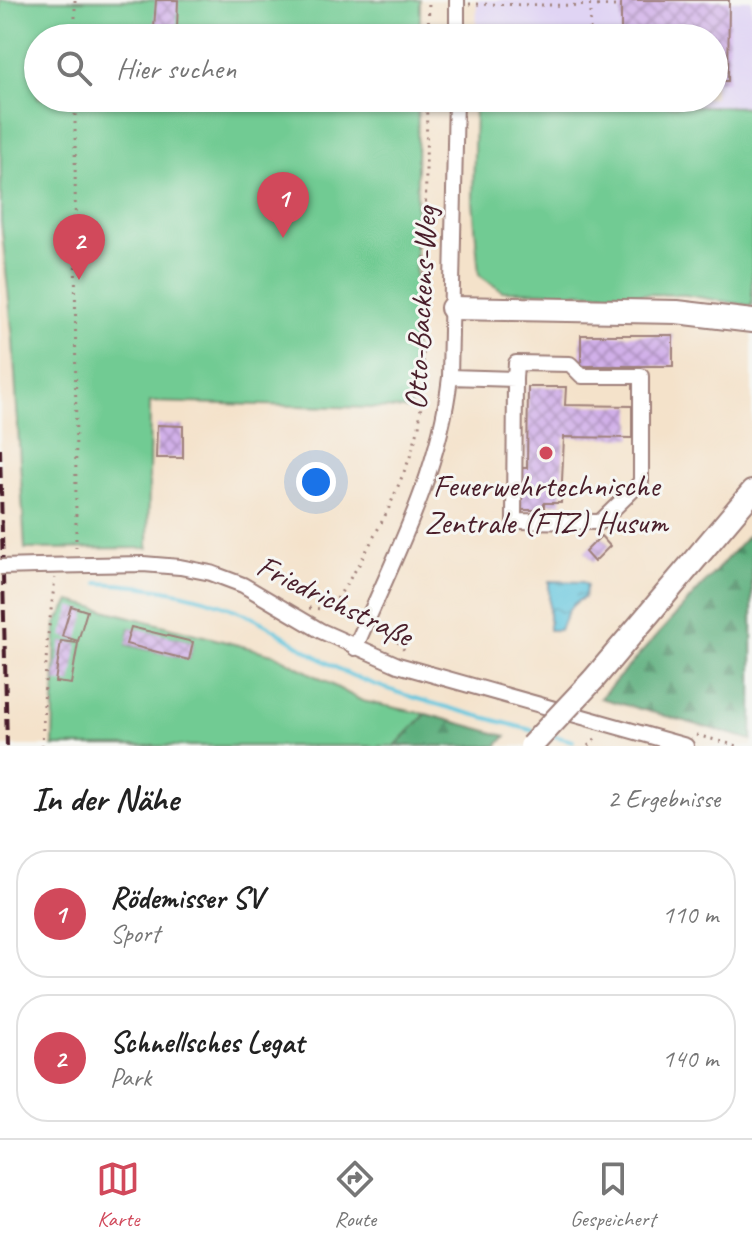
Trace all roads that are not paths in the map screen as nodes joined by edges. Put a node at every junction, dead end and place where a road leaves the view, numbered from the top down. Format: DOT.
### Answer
graph roads {
  1 [pos="457,2"];
  2 [pos="457,24"];
  3 [pos="456,112"];
  4 [pos="452,308"];
  5 [pos="715,315"];
  6 [pos="752,321"];
  7 [pos="752,338"];
  8 [pos="450,377"];
  9 [pos="515,379"];
  10 [pos="752,492"];
  11 [pos="0,567"];
  12 [pos="355,648"];
  13 [pos="690,740"];
  14 [pos="531,746"];
  1 -- 2 [label="street"];
  3 -- 4 [label="street, Otto-Backens-Weg"];
  4 -- 5 [label="highway"];
  4 -- 8 [label="street, Otto-Backens-Weg"];
  5 -- 6 [label="highway"];
  5 -- 7 [label="highway"];
  8 -- 9 [label="street"];
  8 -- 12 [label="street, Otto-Backens-Weg"];
  9 -- 9 [label="street"];
  10 -- 14 [label="highway, bridge"];
  11 -- 12 [label="street, Friedrichstraße, bridge"];
  12 -- 13 [label="street, Friedrichstraße"];
}
